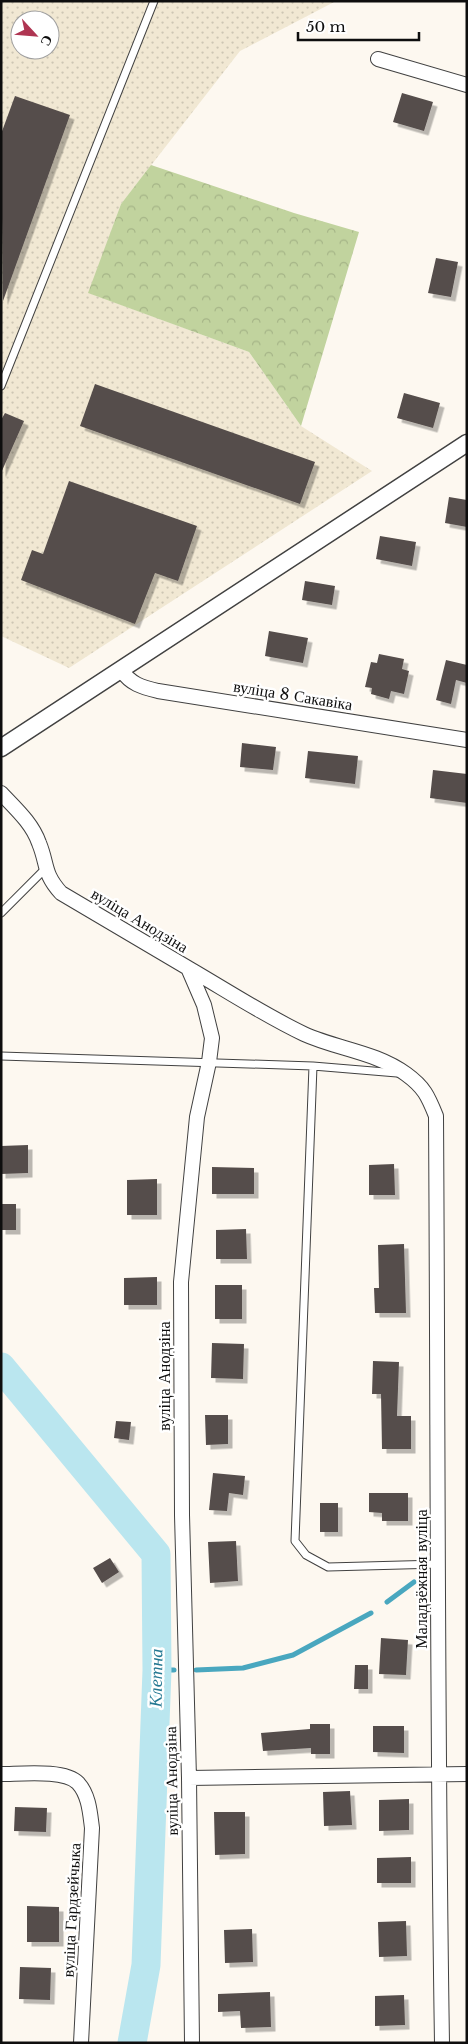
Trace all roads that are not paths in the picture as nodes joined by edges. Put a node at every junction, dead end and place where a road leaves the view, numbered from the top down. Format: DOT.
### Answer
graph roads {
  1 [pos="154,1"];
  2 [pos="378,59"];
  3 [pos="467,85"];
  4 [pos="1,386"];
  5 [pos="467,443"];
  6 [pos="121,670"];
  7 [pos="467,740"];
  8 [pos="1,748"];
  9 [pos="6,798"];
  10 [pos="45,869"];
  11 [pos="1,913"];
  12 [pos="188,968"];
  13 [pos="1,1056"];
  14 [pos="210,1062"];
  15 [pos="313,1066"];
  16 [pos="405,1073"];
  17 [pos="440,1564"];
  18 [pos="1,1774"];
  19 [pos="437,1774"];
  20 [pos="467,1774"];
  21 [pos="189,1778"];
  22 [pos="81,2043"];
  23 [pos="192,2043"];
  24 [pos="442,2043"];
  1 -- 4 [label="lane"];
  2 -- 3 [label="street"];
  5 -- 6 [label="street"];
  6 -- 7 [label="street, вуліца 8 Сакавіка"];
  6 -- 8 [label="street"];
  9 -- 10 [label="street, вуліца Анодзіна"];
  10 -- 11 [label="lane"];
  10 -- 12 [label="street, вуліца Анодзіна"];
  12 -- 14 [label="street, вуліца Анодзіна"];
  12 -- 16 [label="street"];
  13 -- 14 [label="lane"];
  14 -- 15 [label="lane"];
  14 -- 21 [label="street, вуліца Анодзіна"];
  15 -- 16 [label="lane"];
  15 -- 17 [label="lane"];
  16 -- 17 [label="street, Маладзёжная вуліца"];
  17 -- 19 [label="street, Маладзёжная вуліца"];
  18 -- 22 [label="street, вуліца Гардзейчыка"];
  19 -- 20 [label="street"];
  19 -- 21 [label="street"];
  19 -- 24 [label="street, Маладзёжная вуліца"];
  21 -- 23 [label="street, вуліца Анодзіна"];
}
